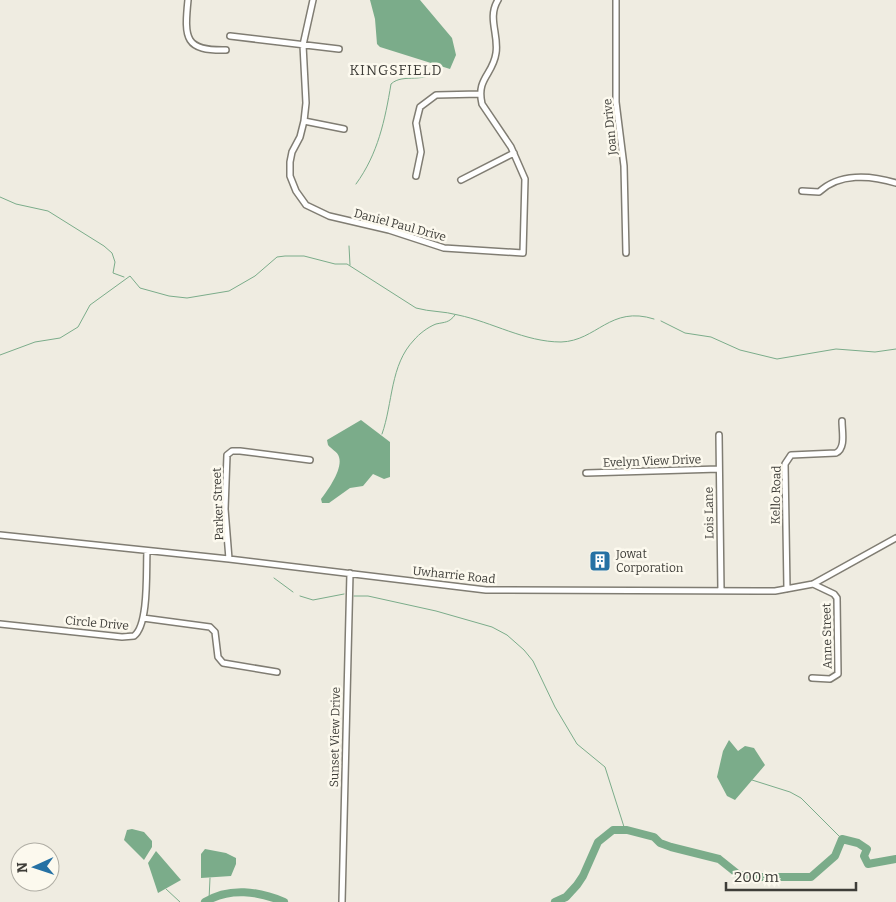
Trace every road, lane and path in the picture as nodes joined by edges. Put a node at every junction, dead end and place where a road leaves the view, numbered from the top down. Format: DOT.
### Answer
graph roads {
  1 [pos="188,0"];
  2 [pos="313,0"];
  3 [pos="498,0"];
  4 [pos="616,0"];
  5 [pos="230,36"];
  6 [pos="303,45"];
  7 [pos="339,49"];
  8 [pos="226,50"];
  9 [pos="480,94"];
  10 [pos="304,121"];
  11 [pos="344,129"];
  12 [pos="514,153"];
  13 [pos="416,176"];
  14 [pos="460,180"];
  15 [pos="896,183"];
  16 [pos="802,191"];
  17 [pos="626,253"];
  18 [pos="842,421"];
  19 [pos="719,435"];
  20 [pos="310,460"];
  21 [pos="718,469"];
  22 [pos="586,473"];
  23 [pos="0,535"];
  24 [pos="896,538"];
  25 [pos="147,551"];
  26 [pos="229,559"];
  27 [pos="350,573"];
  28 [pos="813,584"];
  29 [pos="787,589"];
  30 [pos="721,591"];
  31 [pos="143,618"];
  32 [pos="0,624"];
  33 [pos="277,672"];
  34 [pos="812,678"];
  35 [pos="342,902"];
  1 -- 8 [label="street"];
  2 -- 6 [label="street, Daniel Paul Drive"];
  3 -- 9 [label="street"];
  4 -- 17 [label="street, Joan Drive"];
  5 -- 6 [label="street"];
  6 -- 7 [label="street"];
  6 -- 10 [label="street, Daniel Paul Drive"];
  9 -- 12 [label="street, Daniel Paul Drive"];
  9 -- 13 [label="street"];
  10 -- 11 [label="street"];
  10 -- 12 [label="street, Daniel Paul Drive"];
  12 -- 14 [label="street"];
  15 -- 16 [label="street"];
  18 -- 29 [label="street, Kello Road"];
  19 -- 21 [label="street, Lois Lane"];
  20 -- 26 [label="street, Parker Street"];
  21 -- 22 [label="street, Evelyn View Drive"];
  21 -- 30 [label="street, Lois Lane"];
  23 -- 25 [label="street, Uwharrie Road"];
  24 -- 28 [label="street, Uwharrie Road"];
  25 -- 26 [label="street, Uwharrie Road"];
  25 -- 31 [label="street, Circle Drive"];
  26 -- 27 [label="street, Uwharrie Road"];
  27 -- 30 [label="street, Uwharrie Road"];
  27 -- 35 [label="street, Sunset View Drive"];
  28 -- 29 [label="street, Uwharrie Road"];
  28 -- 34 [label="street, Anne Street"];
  29 -- 30 [label="street, Uwharrie Road"];
  31 -- 32 [label="street, Circle Drive"];
  31 -- 33 [label="street"];
}
